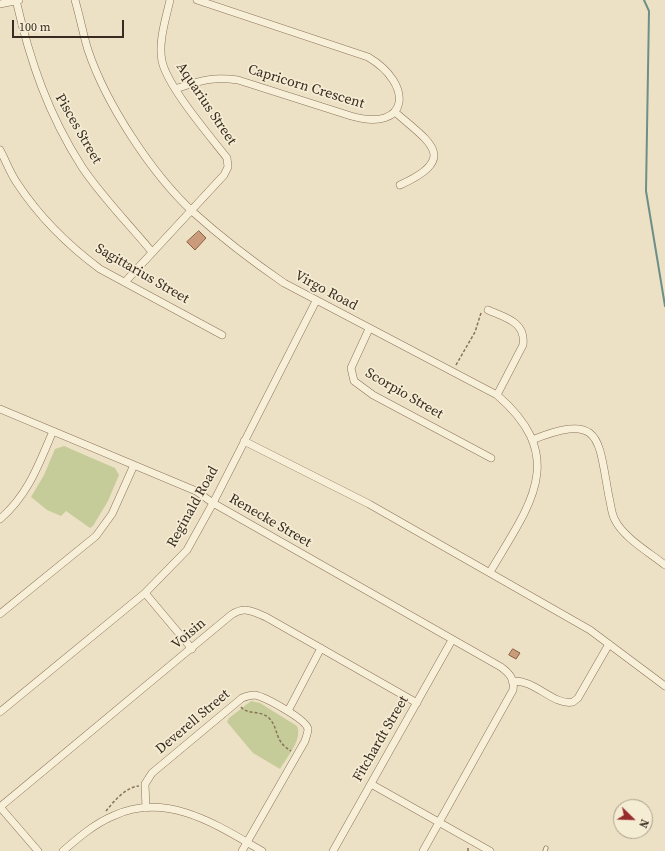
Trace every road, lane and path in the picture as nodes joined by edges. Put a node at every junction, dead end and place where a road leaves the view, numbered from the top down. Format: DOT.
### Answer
graph roads {
  1 [pos="18,0"];
  2 [pos="75,0"];
  3 [pos="170,0"];
  4 [pos="196,0"];
  5 [pos="0,4"];
  6 [pos="175,89"];
  7 [pos="395,112"];
  8 [pos="0,150"];
  9 [pos="400,185"];
  10 [pos="192,211"];
  11 [pos="152,252"];
  12 [pos="125,282"];
  13 [pos="316,301"];
  14 [pos="488,310"];
  15 [pos="369,329"];
  16 [pos="222,334"];
  17 [pos="451,370"];
  18 [pos="497,394"];
  19 [pos="0,409"];
  20 [pos="53,431"];
  21 [pos="532,440"];
  22 [pos="244,441"];
  23 [pos="491,458"];
  24 [pos="134,465"];
  25 [pos="213,503"];
  26 [pos="0,519"];
  27 [pos="665,565"];
  28 [pos="490,572"];
  29 [pos="145,593"];
  30 [pos="0,614"];
  31 [pos="452,640"];
  32 [pos="609,644"];
  33 [pos="321,648"];
  34 [pos="192,649"];
  35 [pos="512,681"];
  36 [pos="665,686"];
  37 [pos="237,702"];
  38 [pos="417,703"];
  39 [pos="288,711"];
  40 [pos="0,712"];
  41 [pos="297,754"];
  42 [pos="371,784"];
  43 [pos="0,807"];
  44 [pos="146,808"];
  45 [pos="439,823"];
  46 [pos="247,842"];
  47 [pos="38,851"];
  48 [pos="63,851"];
  49 [pos="242,851"];
  50 [pos="262,851"];
  51 [pos="333,851"];
  52 [pos="423,851"];
  53 [pos="490,851"];
  1 -- 5 [label="street"];
  1 -- 11 [label="street, Pisces Street"];
  2 -- 10 [label="street, Virgo Road"];
  3 -- 6 [label="street, Aquarius Street"];
  4 -- 7 [label="street"];
  6 -- 7 [label="street, Capricorn Crescent"];
  6 -- 10 [label="street, Aquarius Street"];
  7 -- 9 [label="street"];
  8 -- 12 [label="street, Sagittarius Street"];
  10 -- 11 [label="street"];
  10 -- 13 [label="street, Virgo Road"];
  11 -- 12 [label="street"];
  12 -- 16 [label="street, Sagittarius Street"];
  13 -- 15 [label="street, Virgo Road"];
  13 -- 22 [label="street, Reginald Road"];
  14 -- 17 [label="path"];
  14 -- 18 [label="street"];
  15 -- 17 [label="street, Virgo Road"];
  15 -- 23 [label="street, Scorpio Street"];
  17 -- 18 [label="street, Virgo Road"];
  18 -- 21 [label="street, Virgo Road"];
  19 -- 20 [label="street, Renecke Street"];
  20 -- 24 [label="street, Renecke Street"];
  20 -- 26 [label="street"];
  21 -- 27 [label="street"];
  21 -- 28 [label="street, Virgo Road"];
  22 -- 25 [label="street, Reginald Road"];
  22 -- 28 [label="street"];
  24 -- 25 [label="street, Renecke Street"];
  24 -- 30 [label="street"];
  25 -- 29 [label="street, Reginald Road"];
  25 -- 31 [label="street, Renecke Street"];
  28 -- 32 [label="street"];
  29 -- 34 [label="street"];
  29 -- 40 [label="street, Reginald Road"];
  31 -- 35 [label="street, Renecke Street"];
  31 -- 38 [label="street, Fitchardt Street"];
  32 -- 35 [label="street"];
  32 -- 36 [label="street"];
  33 -- 34 [label="street, Voisin"];
  33 -- 38 [label="street, Voisin"];
  33 -- 39 [label="street"];
  34 -- 43 [label="street, Voisin"];
  35 -- 45 [label="street"];
  37 -- 39 [label="street, Deverell Street"];
  37 -- 41 [label="path"];
  37 -- 44 [label="street, Deverell Street"];
  38 -- 42 [label="street, Fitchardt Street"];
  39 -- 41 [label="street, Deverell Street"];
  41 -- 46 [label="street, Deverell Street"];
  42 -- 45 [label="street"];
  42 -- 51 [label="street, Fitchardt Street"];
  43 -- 47 [label="street"];
  44 -- 46 [label="street"];
  44 -- 48 [label="street"];
  45 -- 52 [label="street"];
  45 -- 53 [label="street"];
  46 -- 49 [label="street, Deverell Street"];
  46 -- 50 [label="street"];
}
